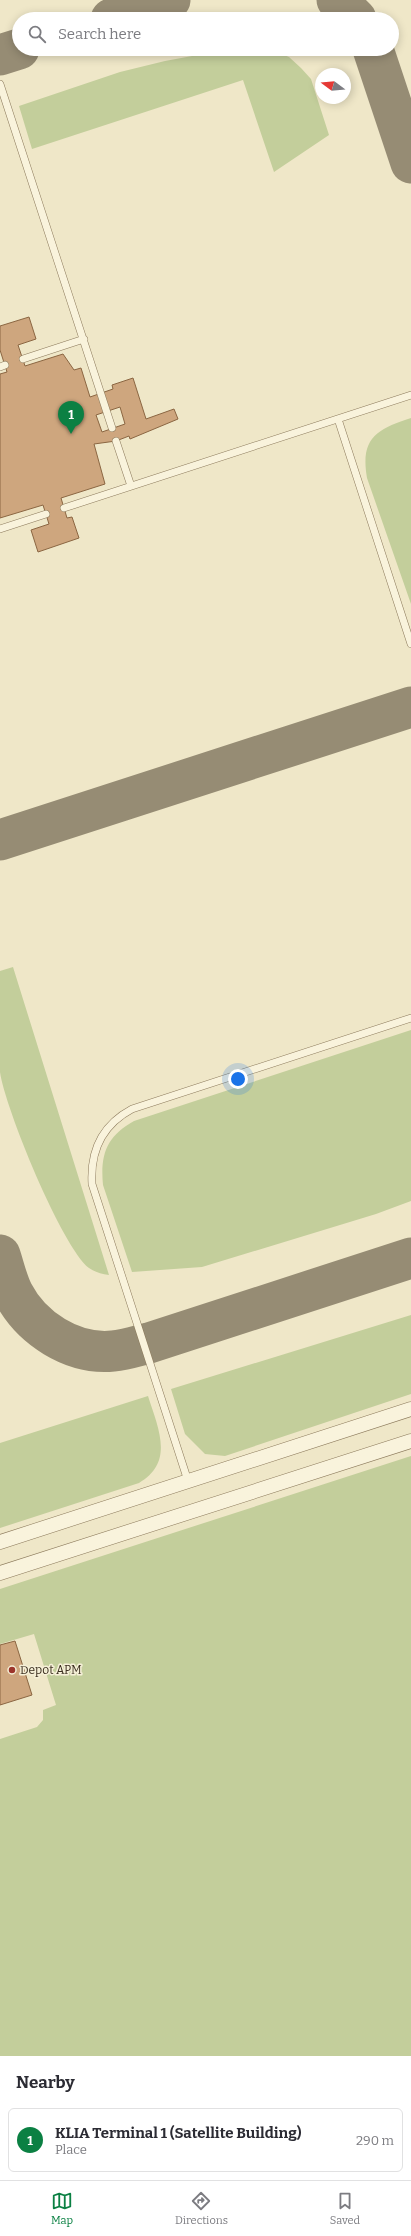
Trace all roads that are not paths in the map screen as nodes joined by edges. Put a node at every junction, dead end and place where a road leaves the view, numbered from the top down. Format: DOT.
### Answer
graph roads {
  1 [pos="0,84"];
  2 [pos="84,339"];
  3 [pos="23,359"];
  4 [pos="411,395"];
  5 [pos="338,418"];
  6 [pos="112,428"];
  7 [pos="116,441"];
  8 [pos="131,486"];
  9 [pos="64,508"];
  10 [pos="46,514"];
  11 [pos="0,529"];
  12 [pos="411,644"];
  13 [pos="411,1018"];
  14 [pos="411,1409"];
  15 [pos="411,1441"];
  16 [pos="188,1481"];
  17 [pos="0,1542"];
  18 [pos="0,1573"];
  1 -- 2 [label="lane"];
  2 -- 3 [label="lane"];
  2 -- 6 [label="lane"];
  4 -- 5 [label="lane"];
  5 -- 8 [label="lane"];
  5 -- 12 [label="lane"];
  7 -- 8 [label="lane"];
  8 -- 9 [label="lane"];
  10 -- 11 [label="lane"];
  13 -- 16 [label="lane"];
  14 -- 16 [label="street"];
  15 -- 18 [label="street"];
  16 -- 17 [label="street"];
}
